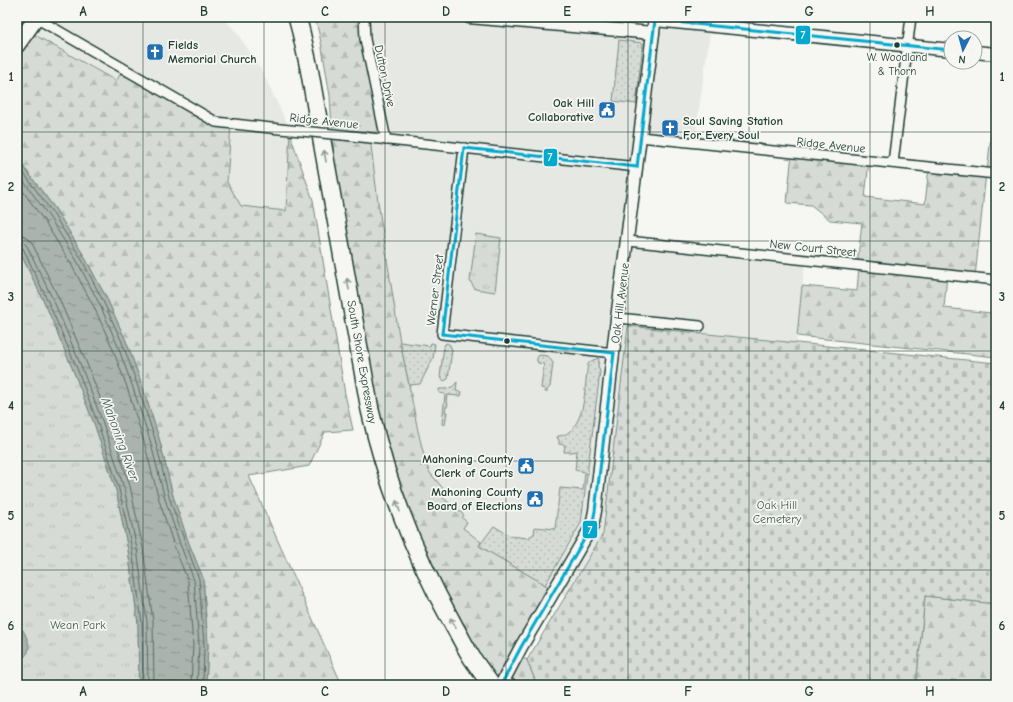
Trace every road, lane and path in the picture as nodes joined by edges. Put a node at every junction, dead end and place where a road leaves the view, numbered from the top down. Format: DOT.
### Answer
graph roads {
  1 [pos="296,17"];
  2 [pos="364,17"];
  3 [pos="476,17"];
  4 [pos="911,17"];
  5 [pos="655,19"];
  6 [pos="34,21"];
  7 [pos="653,33"];
  8 [pos="17,45"];
  9 [pos="908,45"];
  10 [pos="943,49"];
  11 [pos="983,53"];
  12 [pos="996,54"];
  13 [pos="640,137"];
  14 [pos="386,140"];
  15 [pos="464,148"];
  16 [pos="893,163"];
  17 [pos="637,166"];
  18 [pos="996,174"];
  19 [pos="628,241"];
  20 [pos="996,280"];
  21 [pos="618,318"];
  22 [pos="700,326"];
  23 [pos="614,353"];
  24 [pos="502,684"];
  24 -- 1 [label="highway, South Shore Expressway, one-way"];
  2 -- 14 [label="street, Dutton Drive"];
  3 -- 7 [label="street"];
  4 -- 9 [label="street"];
  5 -- 7 [label="street, Oak Hill Avenue"];
  5 -- 9 [label="street"];
  6 -- 8 [label="main road"];
  6 -- 14 [label="street, Ridge Avenue, bridge"];
  7 -- 13 [label="street, Oak Hill Avenue"];
  9 -- 10 [label="street"];
  9 -- 16 [label="street"];
  11 -- 12 [label="street"];
  13 -- 16 [label="street, Ridge Avenue"];
  13 -- 17 [label="street, Oak Hill Avenue"];
  14 -- 15 [label="street, Ridge Avenue"];
  15 -- 17 [label="street, Ridge Avenue"];
  15 -- 23 [label="street, Werner Street"];
  16 -- 18 [label="street, Ridge Avenue"];
  17 -- 19 [label="street, Oak Hill Avenue"];
  19 -- 20 [label="street, New Court Street"];
  19 -- 21 [label="street, Oak Hill Avenue"];
  21 -- 22 [label="street"];
  21 -- 23 [label="street, Oak Hill Avenue"];
  23 -- 24 [label="street, Oak Hill Avenue"];
}
